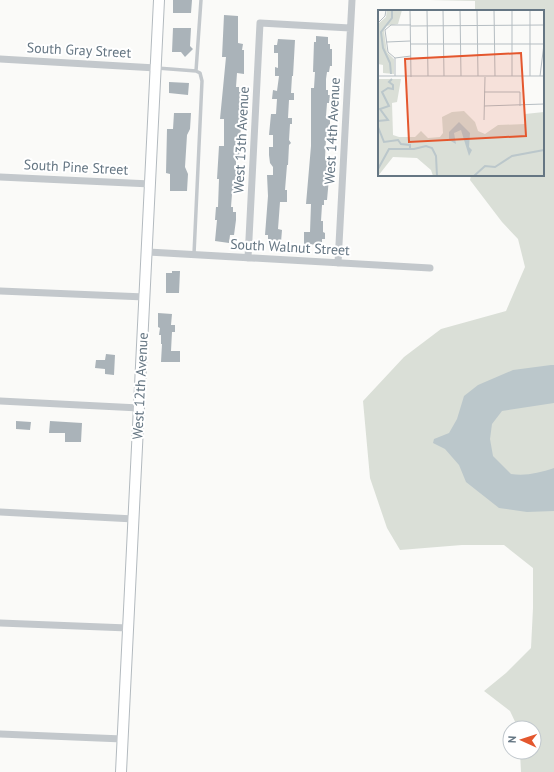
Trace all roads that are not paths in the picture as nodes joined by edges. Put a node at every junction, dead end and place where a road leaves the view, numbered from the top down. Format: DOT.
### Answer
graph roads {
  1 [pos="159,0"];
  2 [pos="201,0"];
  3 [pos="352,0"];
  4 [pos="350,28"];
  5 [pos="0,59"];
  6 [pos="156,68"];
  7 [pos="196,71"];
  8 [pos="0,177"];
  9 [pos="150,184"];
  10 [pos="148,252"];
  11 [pos="194,254"];
  12 [pos="248,258"];
  13 [pos="338,263"];
  14 [pos="430,268"];
  15 [pos="0,291"];
  16 [pos="145,297"];
  17 [pos="0,401"];
  18 [pos="139,408"];
  19 [pos="0,512"];
  20 [pos="134,519"];
  21 [pos="0,623"];
  22 [pos="128,628"];
  23 [pos="0,734"];
  24 [pos="123,739"];
  25 [pos="121,772"];
  1 -- 6 [label="main road, West 12th Avenue"];
  2 -- 7 [label="lane"];
  3 -- 4 [label="street, West 14th Avenue"];
  4 -- 12 [label="street, West 13th Avenue"];
  4 -- 13 [label="street, West 14th Avenue"];
  5 -- 6 [label="street, South Gray Street"];
  6 -- 7 [label="lane"];
  6 -- 9 [label="main road, West 12th Avenue"];
  7 -- 11 [label="lane"];
  8 -- 9 [label="street, South Pine Street"];
  9 -- 10 [label="main road, West 12th Avenue"];
  10 -- 11 [label="street, South Walnut Street"];
  10 -- 16 [label="main road, West 12th Avenue"];
  11 -- 12 [label="street, South Walnut Street"];
  12 -- 13 [label="street, South Walnut Street"];
  13 -- 14 [label="street, South Walnut Street"];
  15 -- 16 [label="street"];
  16 -- 18 [label="main road, West 12th Avenue"];
  17 -- 18 [label="street"];
  18 -- 20 [label="main road, West 12th Avenue"];
  19 -- 20 [label="street"];
  20 -- 22 [label="main road, West 12th Avenue"];
  21 -- 22 [label="street"];
  22 -- 24 [label="main road, West 12th Avenue"];
  23 -- 24 [label="street"];
  24 -- 25 [label="main road, West 12th Avenue"];
}
